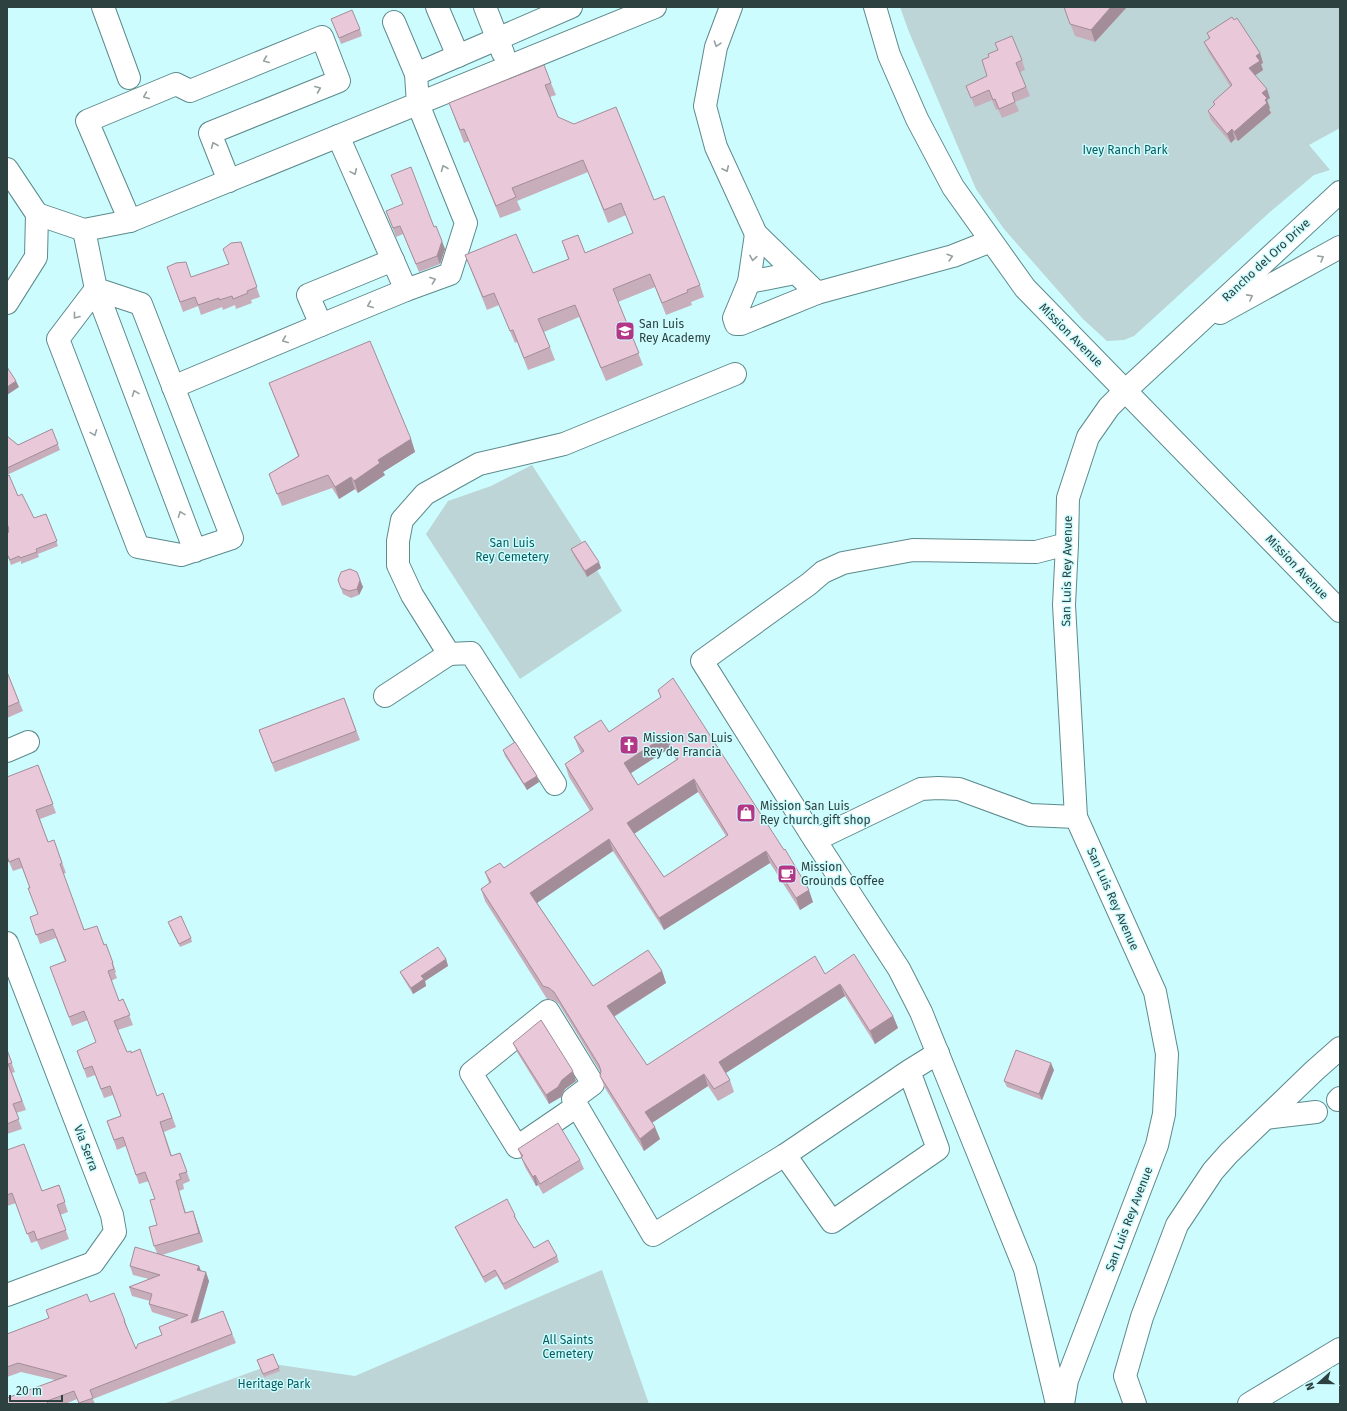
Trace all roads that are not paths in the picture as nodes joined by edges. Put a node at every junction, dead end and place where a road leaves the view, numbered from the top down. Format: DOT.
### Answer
graph roads {
  1 [pos="437,7"];
  2 [pos="485,7"];
  3 [pos="571,7"];
  4 [pos="655,7"];
  5 [pos="731,7"];
  6 [pos="875,7"];
  7 [pos="108,8"];
  8 [pos="533,14"];
  9 [pos="394,22"];
  10 [pos="497,39"];
  11 [pos="458,56"];
  12 [pos="509,66"];
  13 [pos="416,74"];
  14 [pos="129,78"];
  15 [pos="418,104"];
  16 [pos="338,136"];
  17 [pos="7,169"];
  18 [pos="229,181"];
  19 [pos="1340,192"];
  20 [pos="37,214"];
  21 [pos="130,222"];
  22 [pos="84,230"];
  23 [pos="756,234"];
  24 [pos="991,241"];
  25 [pos="1340,247"];
  26 [pos="393,260"];
  27 [pos="795,273"];
  28 [pos="749,282"];
  29 [pos="96,289"];
  30 [pos="406,290"];
  31 [pos="817,293"];
  32 [pos="7,303"];
  33 [pos="321,325"];
  34 [pos="1191,329"];
  35 [pos="735,374"];
  36 [pos="173,387"];
  37 [pos="1126,391"];
  38 [pos="1067,544"];
  39 [pos="195,551"];
  40 [pos="1340,611"];
  41 [pos="449,654"];
  42 [pos="385,696"];
  43 [pos="28,742"];
  44 [pos="7,751"];
  45 [pos="555,784"];
  46 [pos="1076,817"];
  47 [pos="815,840"];
  48 [pos="7,943"];
  49 [pos="1340,1049"];
  50 [pos="938,1053"];
  51 [pos="909,1071"];
  52 [pos="577,1106"];
  53 [pos="1316,1112"];
  54 [pos="1266,1118"];
  55 [pos="785,1155"];
  56 [pos="7,1296"];
  57 [pos="1340,1350"];
  58 [pos="1057,1404"];
  59 [pos="1063,1404"];
  60 [pos="1136,1404"];
  61 [pos="1249,1404"];
  1 -- 11 [label="street"];
  2 -- 10 [label="street"];
  3 -- 8 [label="street"];
  4 -- 12 [label="street"];
  5 -- 23 [label="street, one-way"];
  6 -- 24 [label="street, Mission Avenue"];
  7 -- 14 [label="street"];
  8 -- 10 [label="street"];
  9 -- 13 [label="street"];
  10 -- 11 [label="street"];
  10 -- 12 [label="street"];
  11 -- 13 [label="street"];
  12 -- 15 [label="street"];
  13 -- 15 [label="street"];
  15 -- 16 [label="street"];
  30 -- 15 [label="street, one-way"];
  16 -- 18 [label="street"];
  16 -- 26 [label="street, one-way"];
  17 -- 20 [label="street"];
  18 -- 21 [label="street"];
  18 -- 21 [label="street, one-way"];
  19 -- 34 [label="street, Rancho del Oro Drive"];
  20 -- 22 [label="street"];
  20 -- 32 [label="street"];
  21 -- 22 [label="street"];
  22 -- 29 [label="street"];
  23 -- 27 [label="street"];
  23 -- 28 [label="street, one-way"];
  31 -- 24 [label="street, one-way"];
  24 -- 37 [label="street, Mission Avenue"];
  34 -- 25 [label="street, Rancho del Oro Drive, one-way"];
  26 -- 30 [label="street"];
  26 -- 33 [label="street"];
  27 -- 28 [label="street"];
  27 -- 31 [label="street"];
  28 -- 31 [label="street"];
  29 -- 36 [label="street"];
  39 -- 29 [label="street, one-way"];
  29 -- 39 [label="street, one-way"];
  30 -- 33 [label="street, one-way"];
  33 -- 36 [label="street, one-way"];
  34 -- 37 [label="street, Rancho del Oro Drive"];
  35 -- 41 [label="street"];
  36 -- 39 [label="street"];
  37 -- 38 [label="street, San Luis Rey Avenue"];
  37 -- 40 [label="street, Mission Avenue"];
  38 -- 46 [label="street, San Luis Rey Avenue"];
  38 -- 47 [label="street"];
  41 -- 42 [label="street"];
  41 -- 45 [label="street"];
  43 -- 44 [label="street"];
  46 -- 47 [label="street"];
  46 -- 59 [label="street, San Luis Rey Avenue"];
  47 -- 50 [label="street"];
  48 -- 56 [label="street, Via Serra"];
  49 -- 54 [label="street"];
  50 -- 51 [label="street"];
  50 -- 58 [label="street"];
  51 -- 55 [label="street"];
  51 -- 55 [label="street"];
  52 -- 52 [label="street"];
  52 -- 55 [label="street"];
  53 -- 54 [label="street"];
  54 -- 60 [label="street"];
  57 -- 61 [label="street"];
}
